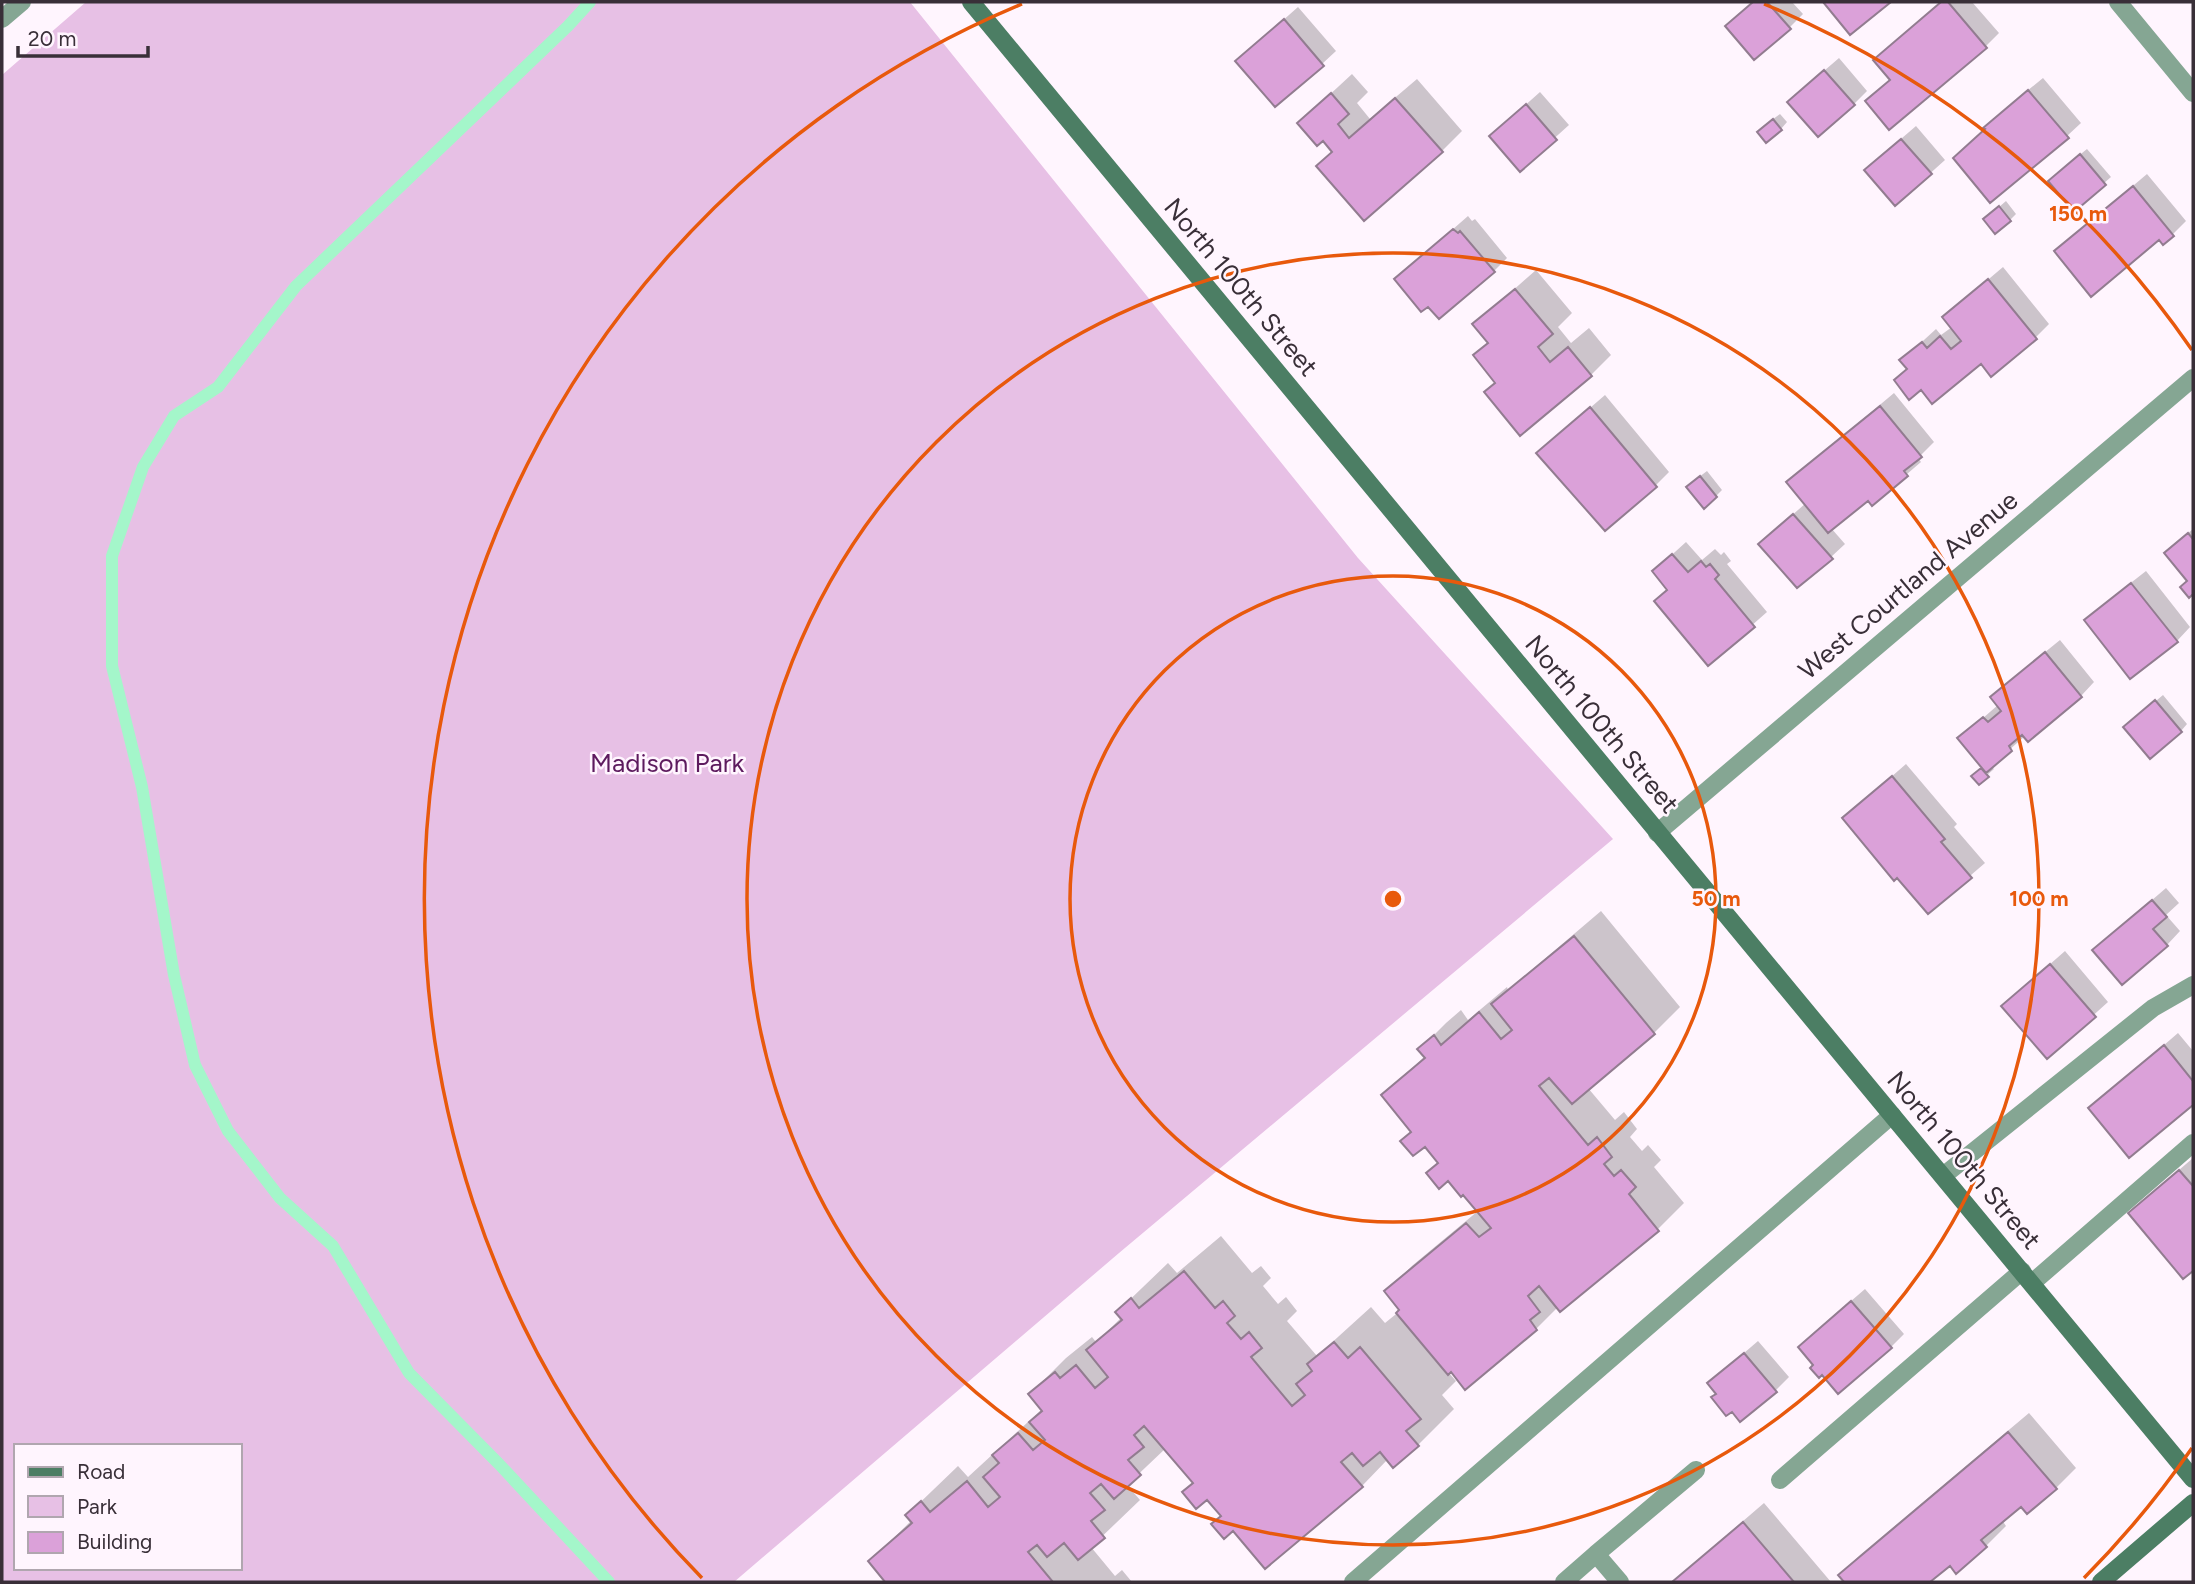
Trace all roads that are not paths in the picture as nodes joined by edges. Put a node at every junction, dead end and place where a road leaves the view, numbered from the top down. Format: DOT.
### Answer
graph roads {
  1 [pos="22,2"];
  2 [pos="971,2"];
  3 [pos="2118,2"];
  4 [pos="2,19"];
  5 [pos="2193,93"];
  6 [pos="2193,377"];
  7 [pos="1657,833"];
  8 [pos="2193,985"];
  9 [pos="1892,1115"];
  10 [pos="2193,1143"];
  11 [pos="1943,1176"];
  12 [pos="2027,1277"];
  13 [pos="1696,1469"];
  14 [pos="2193,1479"];
  15 [pos="1780,1480"];
  16 [pos="2193,1503"];
  17 [pos="1596,1554"];
  18 [pos="1353,1582"];
  19 [pos="1564,1582"];
  20 [pos="1620,1582"];
  21 [pos="2101,1582"];
  1 -- 4 [label="street"];
  2 -- 7 [label="street, North 100th Street"];
  3 -- 5 [label="street"];
  6 -- 7 [label="street, West Courtland Avenue"];
  7 -- 9 [label="street, North 100th Street"];
  8 -- 11 [label="street"];
  9 -- 11 [label="street, North 100th Street"];
  9 -- 18 [label="street"];
  10 -- 12 [label="street"];
  11 -- 12 [label="street, North 100th Street"];
  12 -- 14 [label="street, North 100th Street"];
  12 -- 15 [label="street"];
  13 -- 17 [label="street"];
  16 -- 21 [label="street"];
  17 -- 19 [label="street"];
  17 -- 20 [label="street"];
}
